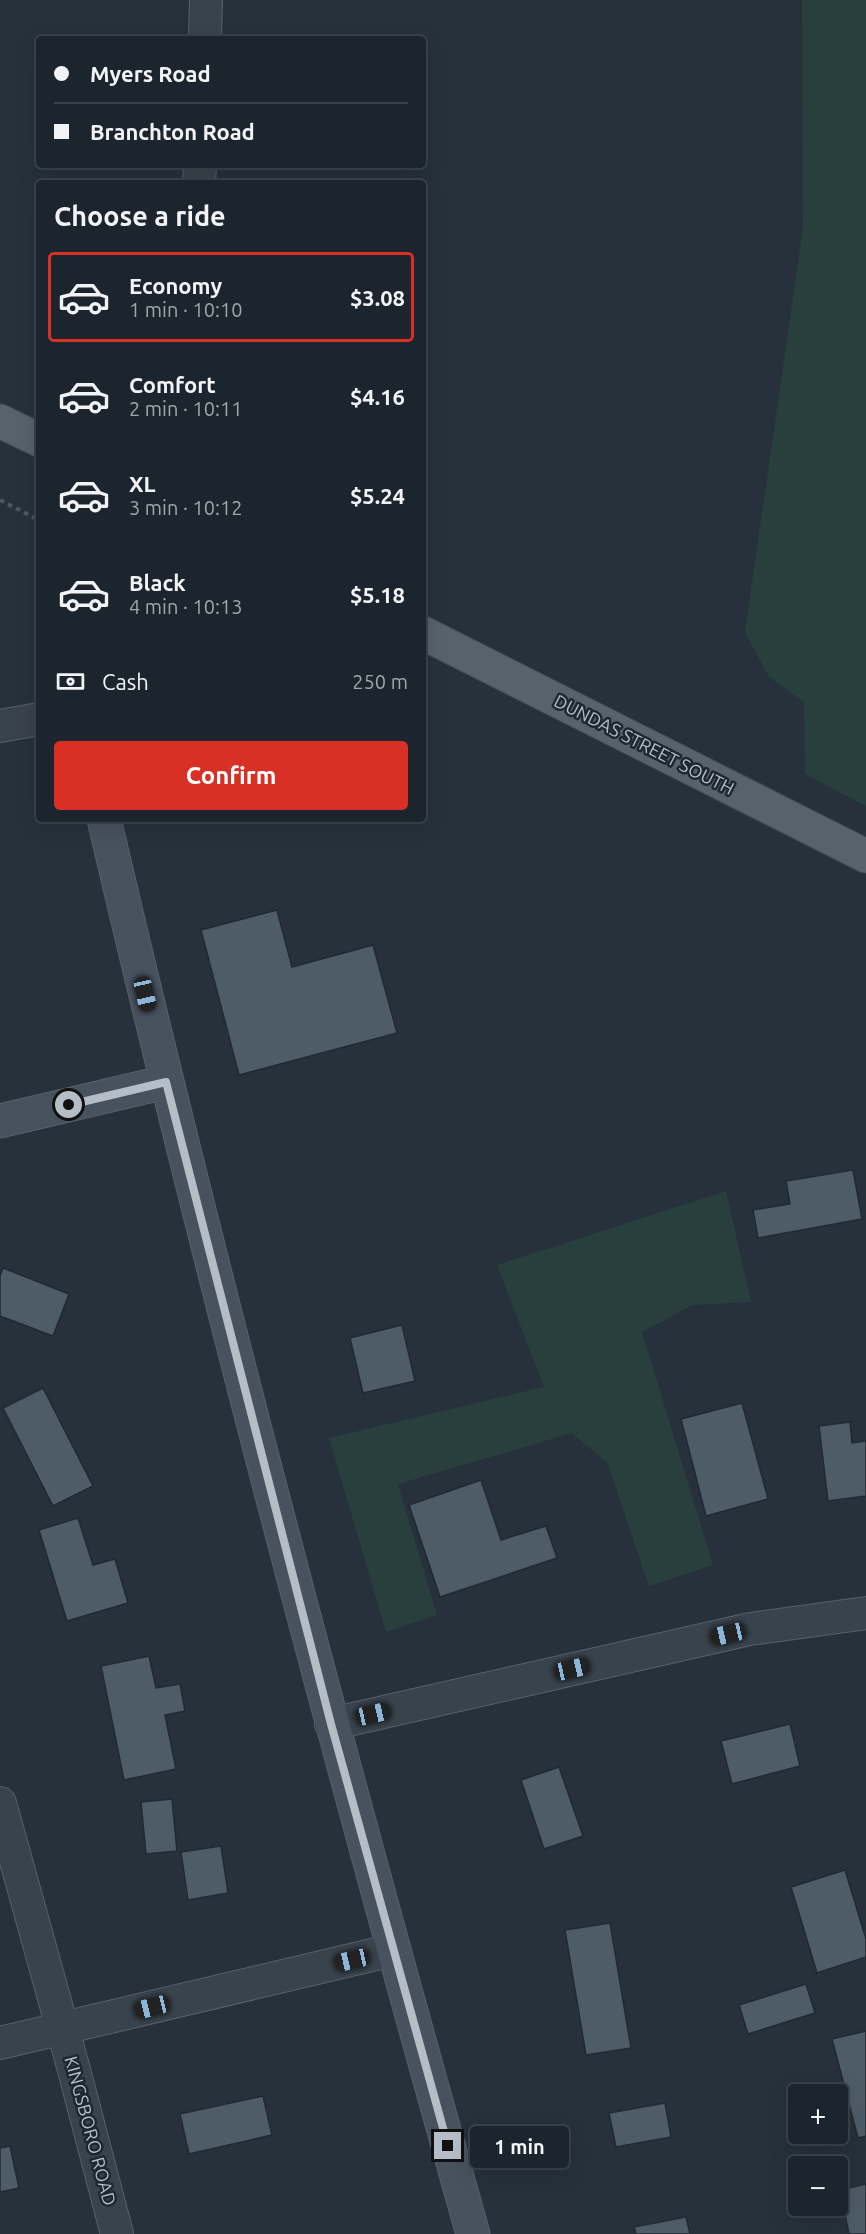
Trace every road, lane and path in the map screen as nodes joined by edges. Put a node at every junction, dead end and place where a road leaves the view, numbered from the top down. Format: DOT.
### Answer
graph roads {
  1 [pos="206,0"];
  2 [pos="205,36"];
  3 [pos="0,421"];
  4 [pos="36,439"];
  5 [pos="0,500"];
  6 [pos="36,518"];
  7 [pos="426,635"];
  8 [pos="36,720"];
  9 [pos="0,726"];
  10 [pos="105,822"];
  11 [pos="866,856"];
  12 [pos="166,1082"];
  13 [pos="0,1121"];
  14 [pos="866,1612"];
  15 [pos="331,1724"];
  16 [pos="0,1803"];
  17 [pos="393,1950"];
  18 [pos="63,2029"];
  19 [pos="0,2043"];
  20 [pos="117,2234"];
  21 [pos="473,2234"];
  1 -- 2 [label="street"];
  3 -- 4 [label="main road"];
  5 -- 6 [label="path"];
  7 -- 11 [label="main road, DUNDAS STREET SOUTH"];
  8 -- 9 [label="street"];
  10 -- 12 [label="main road"];
  12 -- 13 [label="main road"];
  12 -- 15 [label="main road"];
  14 -- 15 [label="street"];
  15 -- 17 [label="main road"];
  16 -- 18 [label="street, KINGSBORO ROAD"];
  17 -- 18 [label="street"];
  17 -- 21 [label="main road"];
  18 -- 19 [label="street"];
  18 -- 20 [label="street, KINGSBORO ROAD"];
}
